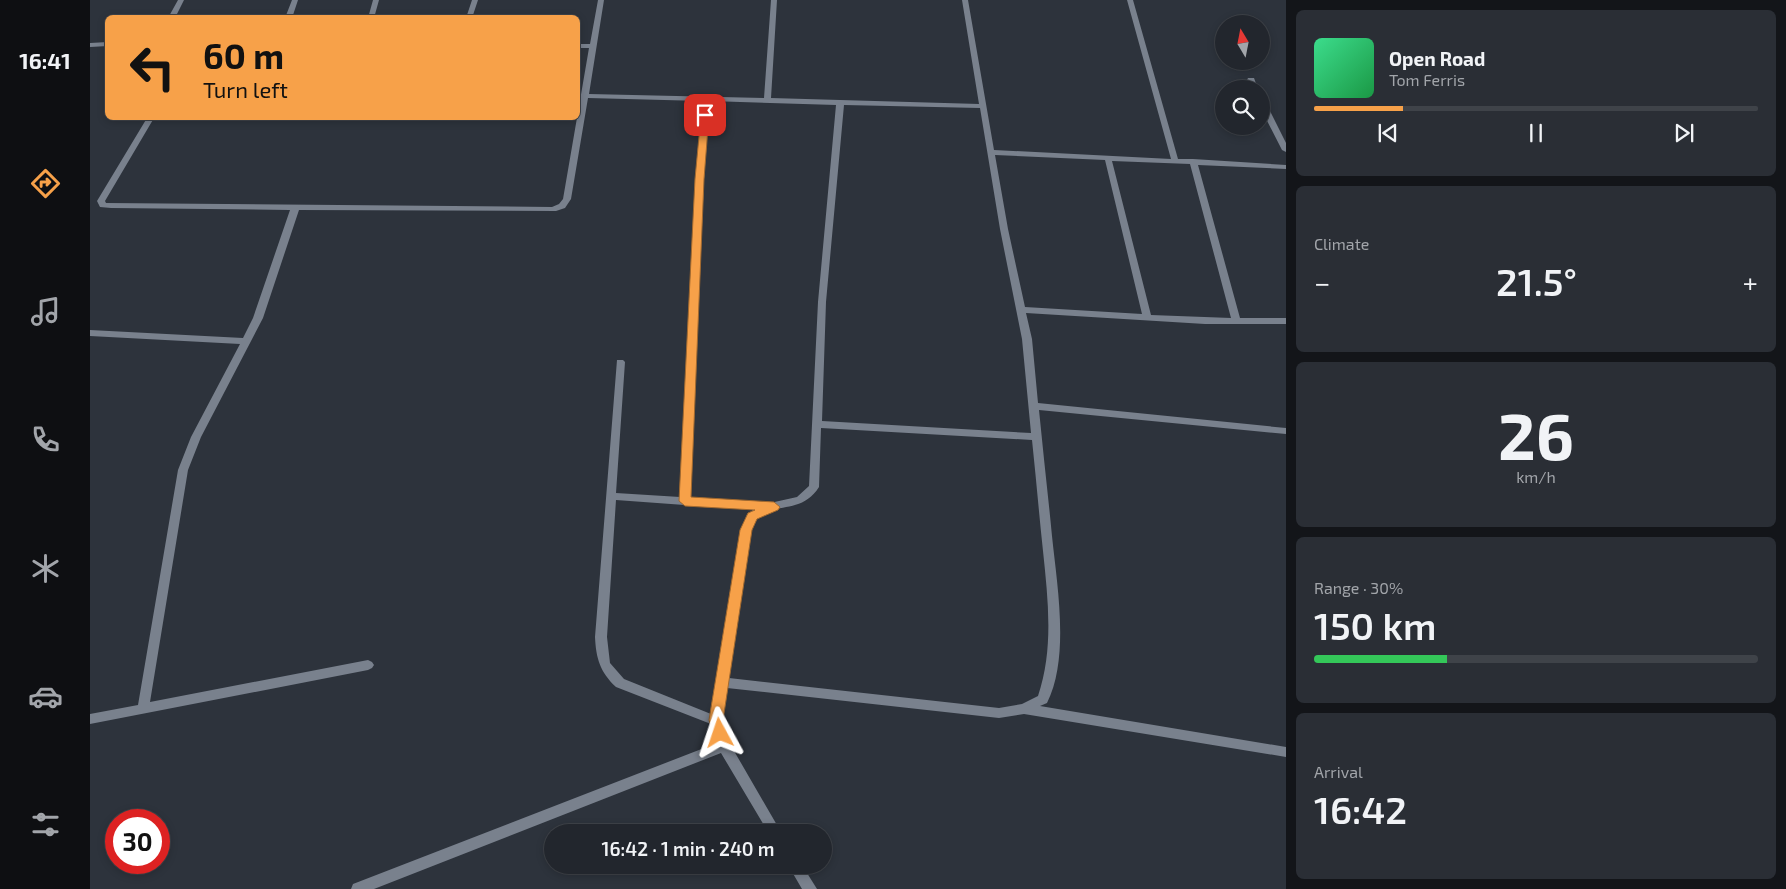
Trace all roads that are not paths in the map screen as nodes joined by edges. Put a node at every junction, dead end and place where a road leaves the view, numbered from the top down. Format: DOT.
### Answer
graph roads {
  1 [pos="181,0"];
  2 [pos="295,0"];
  3 [pos="376,0"];
  4 [pos="474,0"];
  5 [pos="601,0"];
  6 [pos="774,0"];
  7 [pos="965,0"];
  8 [pos="1130,0"];
  9 [pos="174,15"];
  10 [pos="289,15"];
  11 [pos="372,15"];
  12 [pos="470,15"];
  13 [pos="90,44"];
  14 [pos="105,44"];
  15 [pos="580,46"];
  16 [pos="592,46"];
  17 [pos="584,96"];
  18 [pos="706,99"];
  19 [pos="767,101"];
  20 [pos="840,102"];
  21 [pos="984,106"];
  22 [pos="1270,119"];
  23 [pos="149,120"];
  24 [pos="1286,150"];
  25 [pos="991,152"];
  26 [pos="1108,158"];
  27 [pos="1175,161"];
  28 [pos="1193,162"];
  29 [pos="1286,167"];
  30 [pos="295,208"];
  31 [pos="1021,310"];
  32 [pos="1147,318"];
  33 [pos="1286,320"];
  34 [pos="1238,322"];
  35 [pos="90,333"];
  36 [pos="247,341"];
  37 [pos="620,362"];
  38 [pos="1033,406"];
  39 [pos="817,424"];
  40 [pos="1286,431"];
  41 [pos="1037,437"];
  42 [pos="611,496"];
  43 [pos="685,501"];
  44 [pos="774,507"];
  45 [pos="368,665"];
  46 [pos="722,682"];
  47 [pos="143,709"];
  48 [pos="1024,709"];
  49 [pos="90,719"];
  50 [pos="716,720"];
  51 [pos="724,746"];
  52 [pos="1286,752"];
  53 [pos="770,824"];
  54 [pos="801,874"];
  55 [pos="358,889"];
  56 [pos="810,889"];
  1 -- 9 [label="street"];
  2 -- 10 [label="street"];
  3 -- 11 [label="street"];
  4 -- 12 [label="street"];
  5 -- 16 [label="street"];
  6 -- 19 [label="street"];
  7 -- 21 [label="street"];
  8 -- 27 [label="street"];
  13 -- 14 [label="street"];
  15 -- 16 [label="street"];
  16 -- 17 [label="street"];
  17 -- 18 [label="street"];
  17 -- 30 [label="street"];
  18 -- 19 [label="street"];
  18 -- 43 [label="street"];
  19 -- 20 [label="street"];
  20 -- 21 [label="street"];
  20 -- 39 [label="street"];
  21 -- 25 [label="street"];
  22 -- 24 [label="street"];
  23 -- 30 [label="street"];
  25 -- 26 [label="street"];
  25 -- 31 [label="street"];
  26 -- 27 [label="street"];
  26 -- 32 [label="street"];
  27 -- 28 [label="street"];
  28 -- 29 [label="street"];
  28 -- 34 [label="street"];
  30 -- 36 [label="street"];
  31 -- 32 [label="street"];
  31 -- 38 [label="street"];
  32 -- 34 [label="street"];
  33 -- 34 [label="street"];
  35 -- 36 [label="street"];
  36 -- 47 [label="street"];
  37 -- 42 [label="street"];
  38 -- 40 [label="street"];
  38 -- 41 [label="street"];
  39 -- 41 [label="street"];
  39 -- 44 [label="street"];
  41 -- 48 [label="street"];
  42 -- 43 [label="street"];
  42 -- 50 [label="street"];
  43 -- 44 [label="street"];
  44 -- 46 [label="street"];
  45 -- 47 [label="street"];
  46 -- 48 [label="street"];
  46 -- 50 [label="street"];
  47 -- 49 [label="street"];
  48 -- 52 [label="street"];
  50 -- 51 [label="street"];
  51 -- 53 [label="street"];
  51 -- 55 [label="street"];
  54 -- 56 [label="street"];
}
